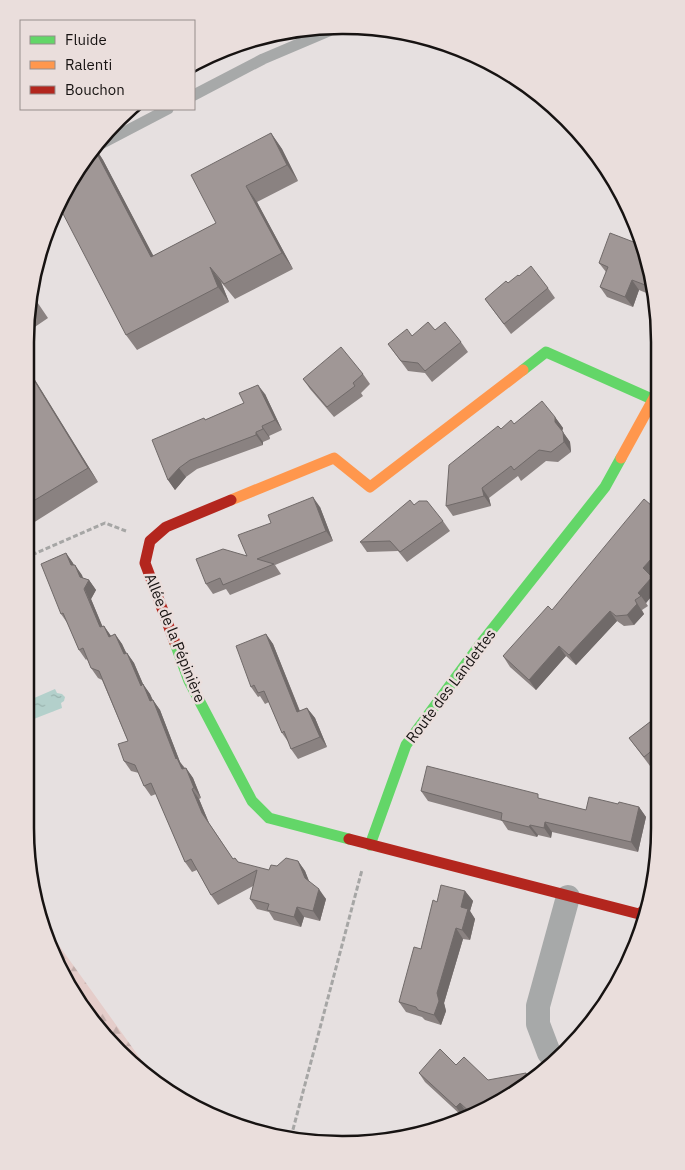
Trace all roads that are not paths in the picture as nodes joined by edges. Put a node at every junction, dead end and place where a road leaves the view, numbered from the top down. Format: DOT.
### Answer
graph roads {
  1 [pos="322,34"];
  2 [pos="195,94"];
  3 [pos="166,110"];
  4 [pos="110,139"];
  5 [pos="651,399"];
  6 [pos="651,405"];
  7 [pos="370,845"];
  8 [pos="568,897"];
  9 [pos="639,914"];
  10 [pos="549,1053"];
  1 -- 2 [label="lane"];
  3 -- 4 [label="lane"];
  5 -- 7 [label="street, Allée de la Pépinière"];
  6 -- 7 [label="street, Route des Landettes"];
  7 -- 8 [label="street, Allée de la Pépinière"];
  8 -- 9 [label="street, Allée de la Pépinière"];
  8 -- 10 [label="street"];
}
